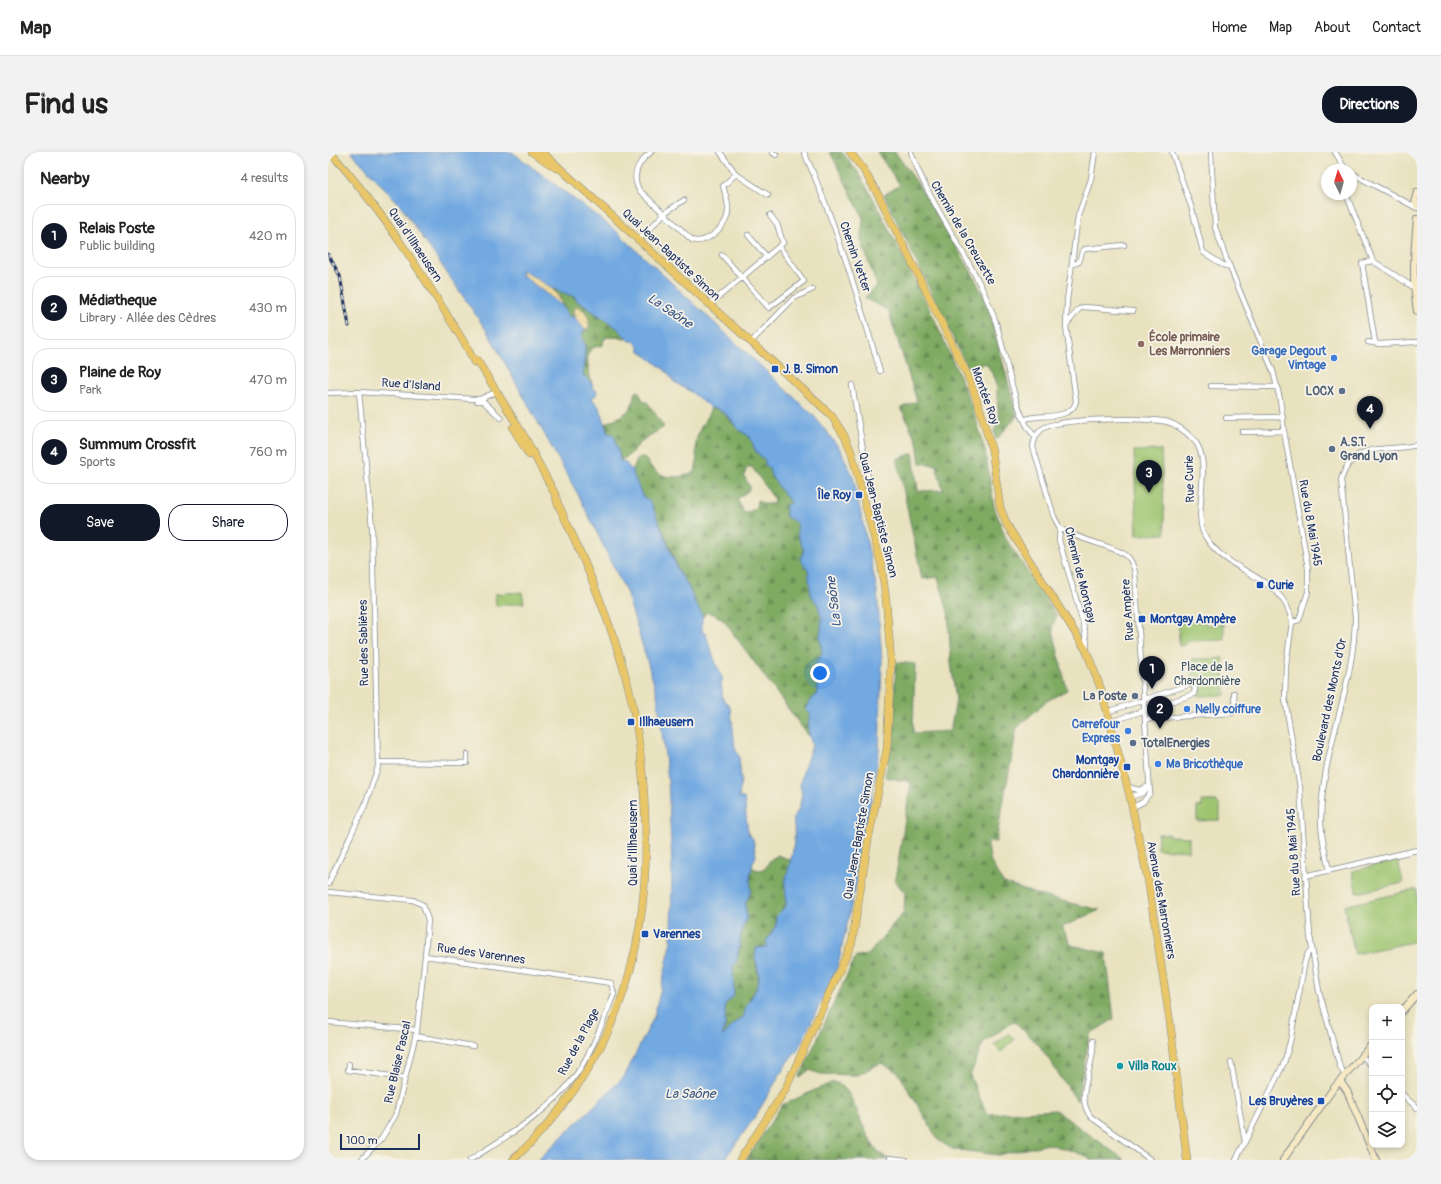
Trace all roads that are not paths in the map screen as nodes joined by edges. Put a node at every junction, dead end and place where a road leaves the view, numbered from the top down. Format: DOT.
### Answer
graph roads {
  1 [pos="330,152"];
  2 [pos="532,152"];
  3 [pos="542,152"];
  4 [pos="651,152"];
  5 [pos="720,152"];
  6 [pos="804,152"];
  7 [pos="850,152"];
  8 [pos="911,152"];
  9 [pos="1095,152"];
  10 [pos="1172,152"];
  11 [pos="1211,152"];
  12 [pos="1336,152"];
  13 [pos="726,154"];
  14 [pos="1343,164"];
  15 [pos="565,173"];
  16 [pos="736,174"];
  17 [pos="1357,176"];
  18 [pos="1417,192"];
  19 [pos="768,195"];
  20 [pos="684,200"];
  21 [pos="1348,200"];
  22 [pos="1417,207"];
  23 [pos="664,214"];
  24 [pos="770,215"];
  25 [pos="1417,219"];
  26 [pos="748,235"];
  27 [pos="638,240"];
  28 [pos="1124,245"];
  29 [pos="779,246"];
  30 [pos="722,255"];
  31 [pos="767,257"];
  32 [pos="1373,261"];
  33 [pos="1072,265"];
  34 [pos="1230,267"];
  35 [pos="741,278"];
  36 [pos="1413,287"];
  37 [pos="813,288"];
  38 [pos="709,305"];
  39 [pos="1133,311"];
  40 [pos="1417,311"];
  41 [pos="1066,326"];
  42 [pos="751,342"];
  43 [pos="1368,342"];
  44 [pos="1375,342"];
  45 [pos="1417,342"];
  46 [pos="880,371"];
  47 [pos="852,385"];
  48 [pos="1211,386"];
  49 [pos="1278,386"];
  50 [pos="359,392"];
  51 [pos="494,393"];
  52 [pos="328,394"];
  53 [pos="474,399"];
  54 [pos="1282,417"];
  55 [pos="501,418"];
  56 [pos="1226,418"];
  57 [pos="1024,420"];
  58 [pos="1284,431"];
  59 [pos="1242,432"];
  60 [pos="1035,436"];
  61 [pos="1417,445"];
  62 [pos="862,493"];
  63 [pos="1060,528"];
  64 [pos="1292,622"];
  65 [pos="1086,650"];
  66 [pos="1234,693"];
  67 [pos="1145,699"];
  68 [pos="1145,710"];
  69 [pos="1108,712"];
  70 [pos="1146,719"];
  71 [pos="1110,722"];
  72 [pos="467,754"];
  73 [pos="378,762"];
  74 [pos="1150,785"];
  75 [pos="1128,787"];
  76 [pos="1130,797"];
  77 [pos="1133,807"];
  78 [pos="1417,850"];
  79 [pos="1329,871"];
  80 [pos="1305,876"];
  81 [pos="328,884"];
  82 [pos="328,892"];
  83 [pos="1312,949"];
  84 [pos="425,956"];
  85 [pos="611,983"];
  86 [pos="1417,994"];
  87 [pos="1405,1008"];
  88 [pos="328,1022"];
  89 [pos="417,1030"];
  90 [pos="415,1036"];
  91 [pos="1093,1041"];
  92 [pos="473,1046"];
  93 [pos="1369,1048"];
  94 [pos="1362,1056"];
  95 [pos="1231,1062"];
  96 [pos="1369,1063"];
  97 [pos="349,1064"];
  98 [pos="1344,1075"];
  99 [pos="405,1078"];
  100 [pos="1340,1081"];
  101 [pos="1405,1097"];
  102 [pos="1417,1108"];
  103 [pos="1245,1142"];
  104 [pos="890,1158"];
  105 [pos="1287,1158"];
  106 [pos="361,1160"];
  107 [pos="470,1160"];
  108 [pos="513,1160"];
  109 [pos="740,1160"];
  110 [pos="906,1160"];
  111 [pos="1151,1160"];
  112 [pos="1187,1160"];
  113 [pos="1236,1160"];
  114 [pos="1376,1160"];
  1 -- 51 [label="main road, Quai d'Illhaeusern"];
  2 -- 15 [label="main road, Quai Jean-Baptiste Simon"];
  3 -- 15 [label="main road, Quai Jean-Baptiste Simon"];
  4 -- 23 [label="street"];
  5 -- 13 [label="street"];
  6 -- 46 [label="street, Chemin Vetter"];
  7 -- 65 [label="main road, Montée Roy"];
  8 -- 57 [label="street, Chemin de la Creuzette"];
  9 -- 33 [label="street"];
  10 -- 34 [label="street"];
  11 -- 34 [label="street, Rue du 8 Mai 1945"];
  12 -- 14 [label="street"];
  13 -- 16 [label="street"];
  15 -- 27 [label="main road, Quai Jean-Baptiste Simon"];
  16 -- 19 [label="street"];
  16 -- 23 [label="street"];
  17 -- 22 [label="street"];
  18 -- 22 [label="street"];
  20 -- 23 [label="street"];
  21 -- 32 [label="street"];
  23 -- 27 [label="street"];
  24 -- 29 [label="street"];
  25 -- 36 [label="street"];
  26 -- 31 [label="street"];
  27 -- 38 [label="main road, Quai Jean-Baptiste Simon"];
  28 -- 33 [label="street"];
  29 -- 31 [label="street"];
  29 -- 35 [label="street"];
  30 -- 35 [label="street"];
  31 -- 35 [label="street"];
  32 -- 36 [label="street"];
  32 -- 44 [label="street"];
  33 -- 41 [label="street"];
  34 -- 49 [label="street, Rue du 8 Mai 1945"];
  35 -- 38 [label="street"];
  36 -- 40 [label="street"];
  37 -- 42 [label="street"];
  38 -- 42 [label="main road, Quai Jean-Baptiste Simon"];
  39 -- 41 [label="street"];
  41 -- 57 [label="street"];
  42 -- 62 [label="main road, Quai Jean-Baptiste Simon"];
  43 -- 44 [label="street"];
  44 -- 45 [label="street"];
  47 -- 62 [label="street"];
  48 -- 49 [label="street"];
  49 -- 54 [label="street, Rue du 8 Mai 1945"];
  50 -- 52 [label="street, Rue d'Island"];
  50 -- 53 [label="street, Rue d'Island"];
  50 -- 73 [label="street, Rue des Sablières"];
  51 -- 53 [label="street, Rue d'Island"];
  51 -- 108 [label="main road, Quai d'Illhaeusern"];
  53 -- 55 [label="street"];
  54 -- 56 [label="street"];
  54 -- 58 [label="street, Rue du 8 Mai 1945"];
  57 -- 60 [label="street, Chemin de la Creuzette"];
  58 -- 59 [label="street"];
  58 -- 64 [label="street, Rue du 8 Mai 1945"];
  60 -- 63 [label="street, Chemin de Montgay"];
  60 -- 64 [label="street, Rue Curie"];
  61 -- 79 [label="street, Boulevard des Monts d'Or"];
  62 -- 109 [label="main road, Quai Jean-Baptiste Simon"];
  63 -- 65 [label="street, Chemin de Montgay"];
  63 -- 67 [label="street, Rue Ampère"];
  64 -- 80 [label="street, Rue du 8 Mai 1945"];
  65 -- 69 [label="main road, Avenue des Marronniers"];
  66 -- 70 [label="street"];
  67 -- 68 [label="street, Rue Ampère"];
  67 -- 68 [label="street"];
  67 -- 69 [label="street"];
  68 -- 70 [label="street, Rue Ampère"];
  68 -- 71 [label="street"];
  69 -- 71 [label="main road, Avenue des Marronniers"];
  70 -- 74 [label="street, Rue Ampère"];
  71 -- 75 [label="main road, Avenue des Marronniers"];
  72 -- 73 [label="street"];
  73 -- 81 [label="street, Rue des Sablières"];
  74 -- 75 [label="street"];
  74 -- 76 [label="street"];
  74 -- 77 [label="street"];
  75 -- 76 [label="main road, Avenue des Marronniers"];
  76 -- 77 [label="main road, Avenue des Marronniers"];
  77 -- 112 [label="main road, Avenue des Marronniers"];
  78 -- 79 [label="street"];
  79 -- 80 [label="street"];
  80 -- 83 [label="street, Rue du 8 Mai 1945"];
  82 -- 84 [label="street, Rue des Varennes"];
  83 -- 98 [label="street, Rue du 8 Mai 1945"];
  83 -- 103 [label="street"];
  84 -- 85 [label="street, Rue des Varennes"];
  84 -- 89 [label="street, Rue Blaise Pascal"];
  85 -- 107 [label="street, Rue de la Plage"];
  86 -- 87 [label="street"];
  88 -- 89 [label="street"];
  89 -- 90 [label="street, Rue Blaise Pascal"];
  90 -- 92 [label="street"];
  90 -- 99 [label="street, Rue Blaise Pascal"];
  91 -- 111 [label="street"];
  93 -- 94 [label="street"];
  94 -- 96 [label="street"];
  94 -- 98 [label="street"];
  95 -- 103 [label="street"];
  97 -- 99 [label="street"];
  98 -- 100 [label="street"];
  99 -- 106 [label="street, Rue Blaise Pascal"];
  100 -- 105 [label="street"];
  100 -- 114 [label="street"];
  101 -- 102 [label="street"];
  103 -- 113 [label="street"];
  104 -- 110 [label="street"];
}
